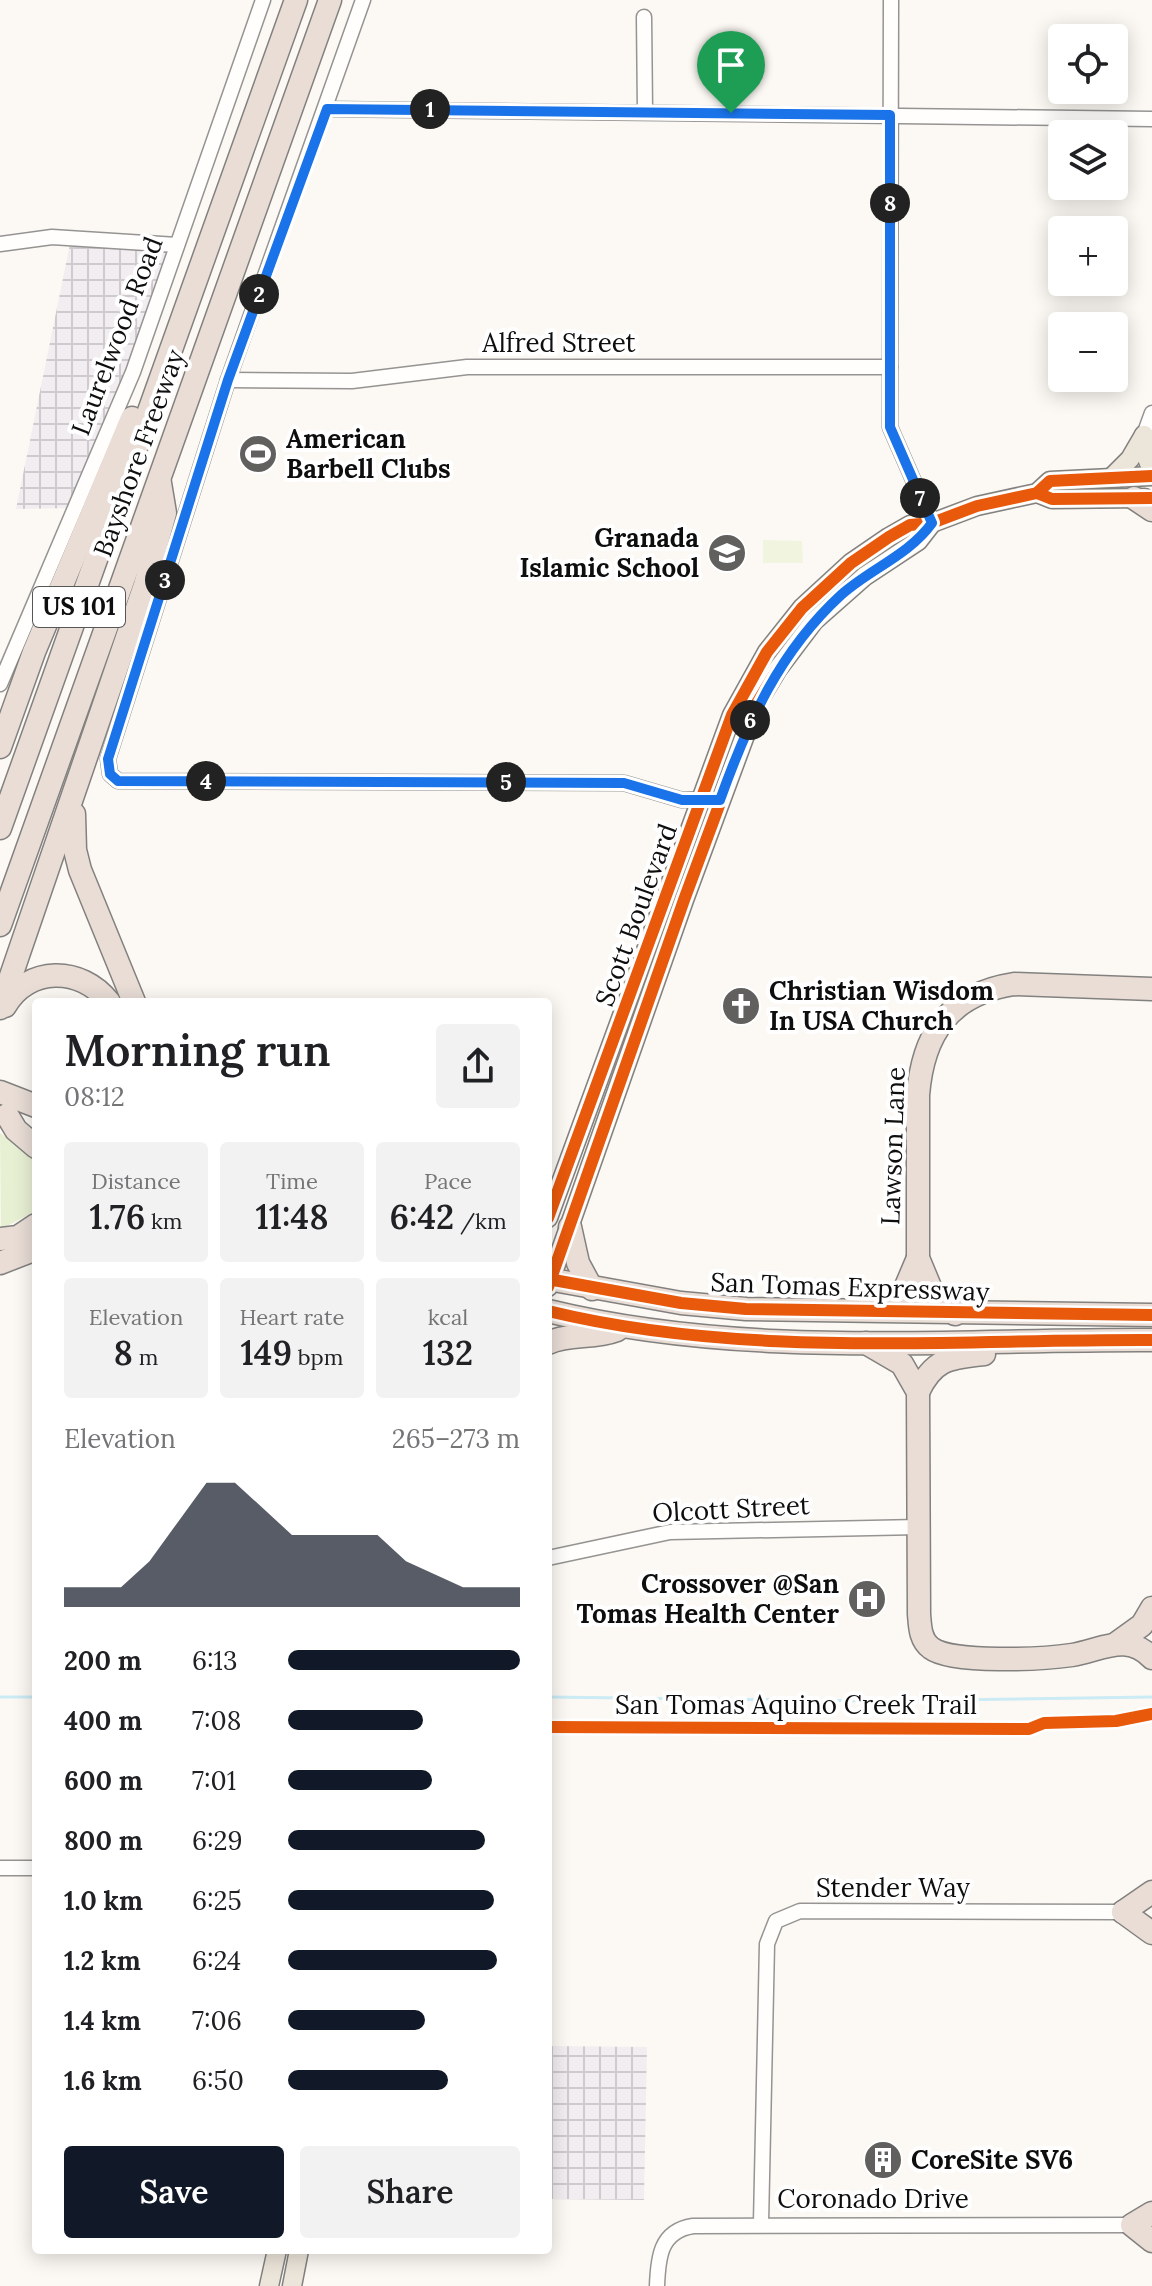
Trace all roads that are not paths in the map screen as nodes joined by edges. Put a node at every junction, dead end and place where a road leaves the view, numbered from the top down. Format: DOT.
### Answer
graph roads {
  1 [pos="263,0"];
  2 [pos="296,0"];
  3 [pos="330,0"];
  4 [pos="363,0"];
  5 [pos="891,0"];
  6 [pos="644,17"];
  7 [pos="327,109"];
  8 [pos="645,111"];
  9 [pos="890,115"];
  10 [pos="1152,119"];
  11 [pos="0,244"];
  12 [pos="177,245"];
  13 [pos="890,367"];
  14 [pos="228,380"];
  15 [pos="157,387"];
  16 [pos="1152,413"];
  17 [pos="1144,435"];
  18 [pos="1152,474"];
  19 [pos="1112,477"];
  20 [pos="159,481"];
  21 [pos="1037,493"];
  22 [pos="1146,502"];
  23 [pos="932,523"];
  24 [pos="34,652"];
  25 [pos="0,684"];
  26 [pos="0,724"];
  27 [pos="0,747"];
  28 [pos="84,768"];
  29 [pos="699,799"];
  30 [pos="720,800"];
  31 [pos="0,828"];
  32 [pos="0,925"];
  33 [pos="1152,989"];
  34 [pos="104,998"];
  35 [pos="132,998"];
  36 [pos="0,1011"];
  37 [pos="17,1104"];
  38 [pos="32,1121"];
  39 [pos="32,1144"];
  40 [pos="552,1207"];
  41 [pos="570,1227"];
  42 [pos="32,1228"];
  43 [pos="0,1239"];
  44 [pos="32,1251"];
  45 [pos="918,1258"];
  46 [pos="0,1263"];
  47 [pos="552,1274"];
  48 [pos="552,1282"];
  49 [pos="592,1289"];
  50 [pos="868,1311"];
  51 [pos="552,1312"];
  52 [pos="955,1314"];
  53 [pos="1152,1315"];
  54 [pos="623,1328"];
  55 [pos="1152,1340"];
  56 [pos="1006,1341"];
  57 [pos="552,1342"];
  58 [pos="864,1342"];
  59 [pos="918,1392"];
  60 [pos="919,1527"];
  61 [pos="552,1557"];
  62 [pos="1152,1608"];
  63 [pos="1117,1643"];
  64 [pos="1152,1658"];
  65 [pos="0,1868"];
  66 [pos="32,1868"];
  67 [pos="1152,1892"];
  68 [pos="1123,1912"];
  69 [pos="1152,1933"];
  70 [pos="1152,2213"];
  71 [pos="761,2223"];
  72 [pos="1132,2225"];
  73 [pos="1152,2241"];
  74 [pos="276,2254"];
  75 [pos="298,2254"];
  76 [pos="269,2286"];
  77 [pos="292,2286"];
  78 [pos="657,2286"];
  1 -- 12 [label="street, Laurelwood Road"];
  2 -- 15 [label="highway, Bayshore Freeway / US 101"];
  3 -- 20 [label="highway, Bayshore Freeway / US 101"];
  4 -- 7 [label="street"];
  5 -- 9 [label="street"];
  6 -- 8 [label="street"];
  7 -- 8 [label="street"];
  7 -- 14 [label="street"];
  8 -- 9 [label="street"];
  9 -- 10 [label="street"];
  9 -- 13 [label="street"];
  11 -- 12 [label="street"];
  12 -- 25 [label="street, Laurelwood Road"];
  13 -- 14 [label="street, Alfred Street"];
  13 -- 23 [label="street"];
  14 -- 29 [label="street"];
  15 -- 24 [label="highway"];
  15 -- 31 [label="highway, Bayshore Freeway / US 101"];
  16 -- 17 [label="street"];
  17 -- 18 [label="main road"];
  17 -- 19 [label="main road"];
  18 -- 19 [label="main road, Scott Boulevard"];
  19 -- 21 [label="main road, Scott Boulevard"];
  20 -- 28 [label="highway"];
  20 -- 32 [label="highway, Bayshore Freeway / US 101"];
  21 -- 22 [label="main road, Scott Boulevard"];
  21 -- 23 [label="main road, Scott Boulevard"];
  23 -- 29 [label="main road, Scott Boulevard"];
  23 -- 30 [label="main road, Scott Boulevard"];
  24 -- 26 [label="highway"];
  24 -- 27 [label="highway"];
  28 -- 35 [label="highway"];
  28 -- 36 [label="highway"];
  29 -- 30 [label="street"];
  29 -- 40 [label="main road, Scott Boulevard"];
  30 -- 41 [label="main road, Scott Boulevard"];
  33 -- 45 [label="highway, Lawson Lane"];
  34 -- 36 [label="highway"];
  37 -- 38 [label="highway"];
  37 -- 39 [label="highway"];
  41 -- 47 [label="main road, Scott Boulevard"];
  41 -- 49 [label="highway"];
  42 -- 43 [label="highway"];
  44 -- 46 [label="highway"];
  45 -- 50 [label="highway"];
  45 -- 52 [label="highway"];
  48 -- 49 [label="highway, San Tomas Expressway"];
  49 -- 50 [label="highway, San Tomas Expressway"];
  50 -- 52 [label="highway, San Tomas Expressway"];
  51 -- 54 [label="highway, San Tomas Expressway"];
  52 -- 53 [label="highway, San Tomas Expressway"];
  54 -- 57 [label="highway"];
  54 -- 58 [label="highway, San Tomas Expressway"];
  55 -- 56 [label="highway, San Tomas Expressway"];
  56 -- 58 [label="highway, San Tomas Expressway"];
  56 -- 59 [label="highway"];
  58 -- 59 [label="highway"];
  59 -- 60 [label="highway"];
  60 -- 61 [label="street, Olcott Street"];
  60 -- 63 [label="highway"];
  62 -- 63 [label="highway"];
  63 -- 64 [label="highway"];
  65 -- 66 [label="street"];
  67 -- 68 [label="highway"];
  68 -- 69 [label="highway"];
  68 -- 71 [label="street, Stender Way"];
  70 -- 72 [label="highway"];
  71 -- 72 [label="street, Coronado Drive"];
  71 -- 78 [label="street, Coronado Drive"];
  72 -- 73 [label="highway"];
  74 -- 76 [label="main road"];
  75 -- 77 [label="main road"];
}
